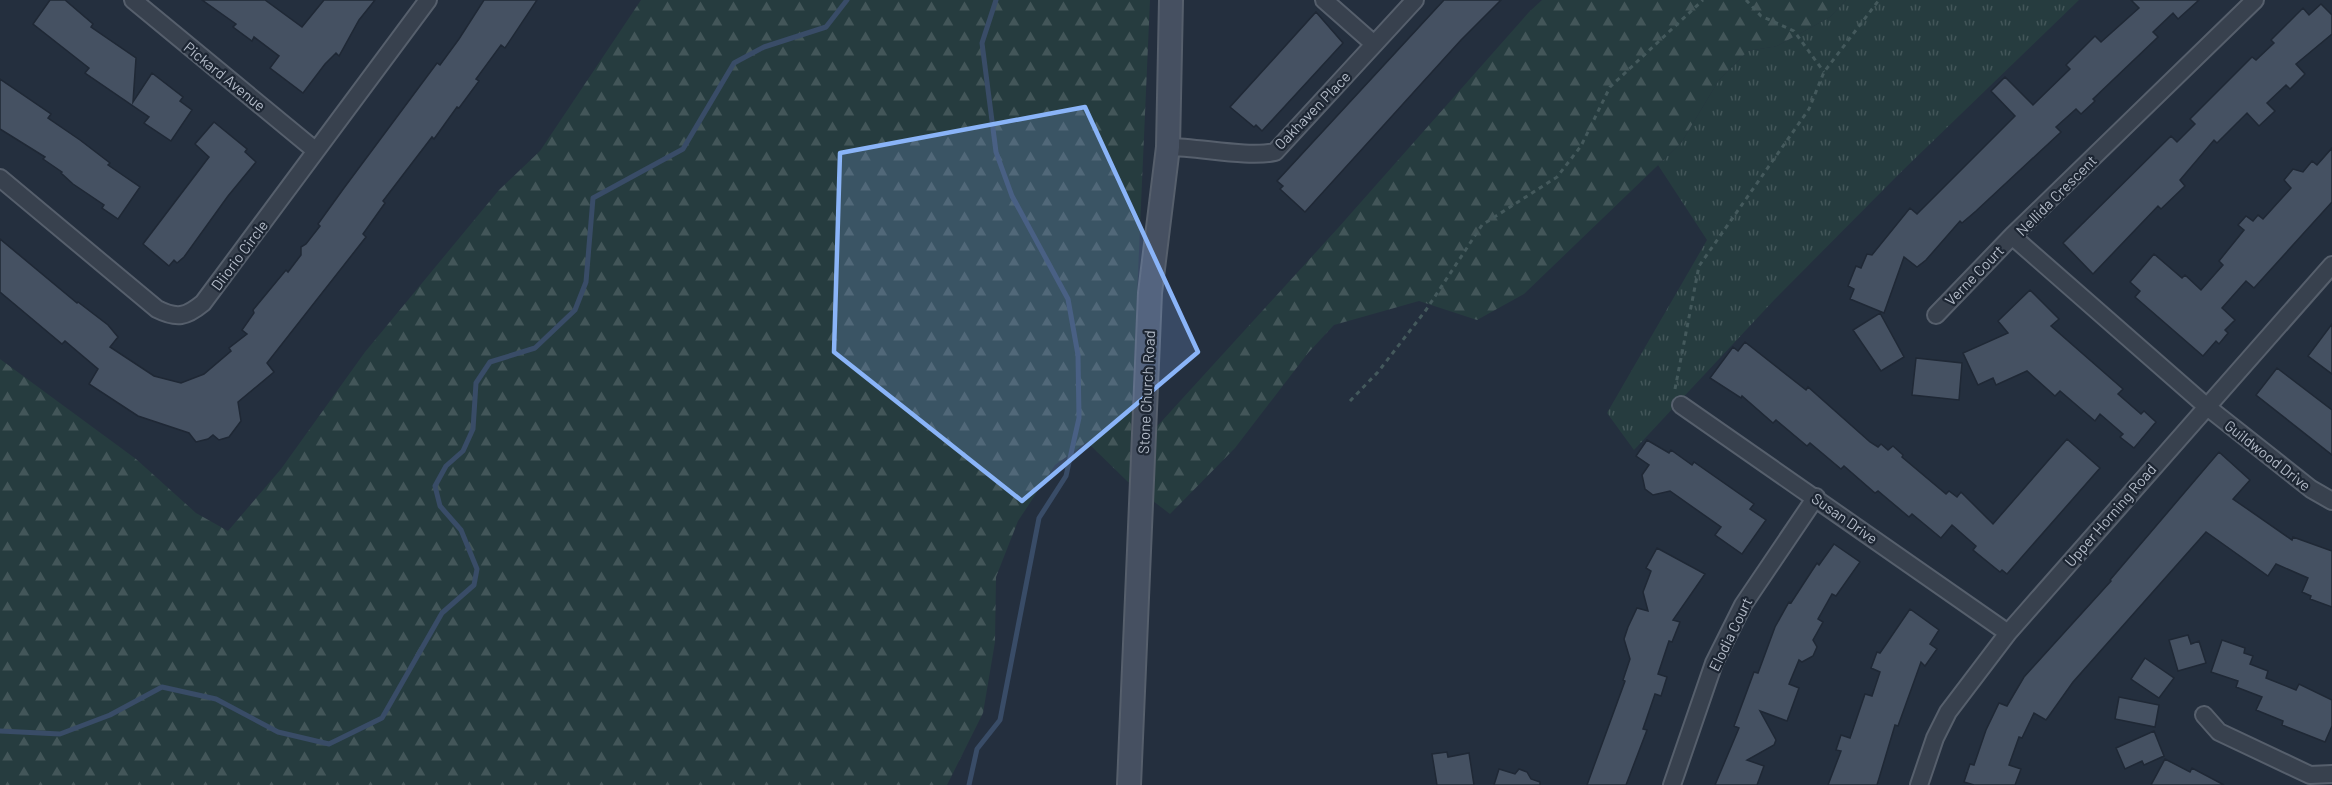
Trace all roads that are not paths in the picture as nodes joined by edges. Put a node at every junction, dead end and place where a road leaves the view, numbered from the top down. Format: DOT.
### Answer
graph roads {
  1 [pos="133,0"];
  2 [pos="428,0"];
  3 [pos="1171,0"];
  4 [pos="1324,0"];
  5 [pos="1414,0"];
  6 [pos="2255,0"];
  7 [pos="1374,44"];
  8 [pos="1168,147"];
  9 [pos="316,151"];
  10 [pos="0,178"];
  11 [pos="2013,236"];
  12 [pos="2332,265"];
  13 [pos="1936,315"];
  14 [pos="1681,405"];
  15 [pos="2206,406"];
  16 [pos="1816,497"];
  17 [pos="2332,501"];
  18 [pos="2008,633"];
  19 [pos="2204,715"];
  20 [pos="2332,774"];
  21 [pos="1129,785"];
  22 [pos="1672,785"];
  23 [pos="1919,785"];
  1 -- 9 [label="street, Pickard Avenue"];
  2 -- 9 [label="street, Diiorio Circle"];
  3 -- 8 [label="main road, Stone Church Road"];
  4 -- 7 [label="street"];
  5 -- 7 [label="street, Oakhaven Place"];
  6 -- 11 [label="street, Nellida Crescent"];
  7 -- 8 [label="street, Oakhaven Place"];
  8 -- 21 [label="main road, Stone Church Road"];
  9 -- 10 [label="street, Diiorio Circle"];
  11 -- 13 [label="street, Verne Court"];
  11 -- 15 [label="street, Nellida Crescent"];
  12 -- 15 [label="street, Upper Horning Road"];
  14 -- 16 [label="street, Susan Drive"];
  15 -- 17 [label="street, Guildwood Drive"];
  15 -- 18 [label="street, Upper Horning Road"];
  16 -- 18 [label="street, Susan Drive"];
  16 -- 22 [label="street, Elodia Court"];
  18 -- 23 [label="street, Upper Horning Road"];
  19 -- 20 [label="street"];
}
